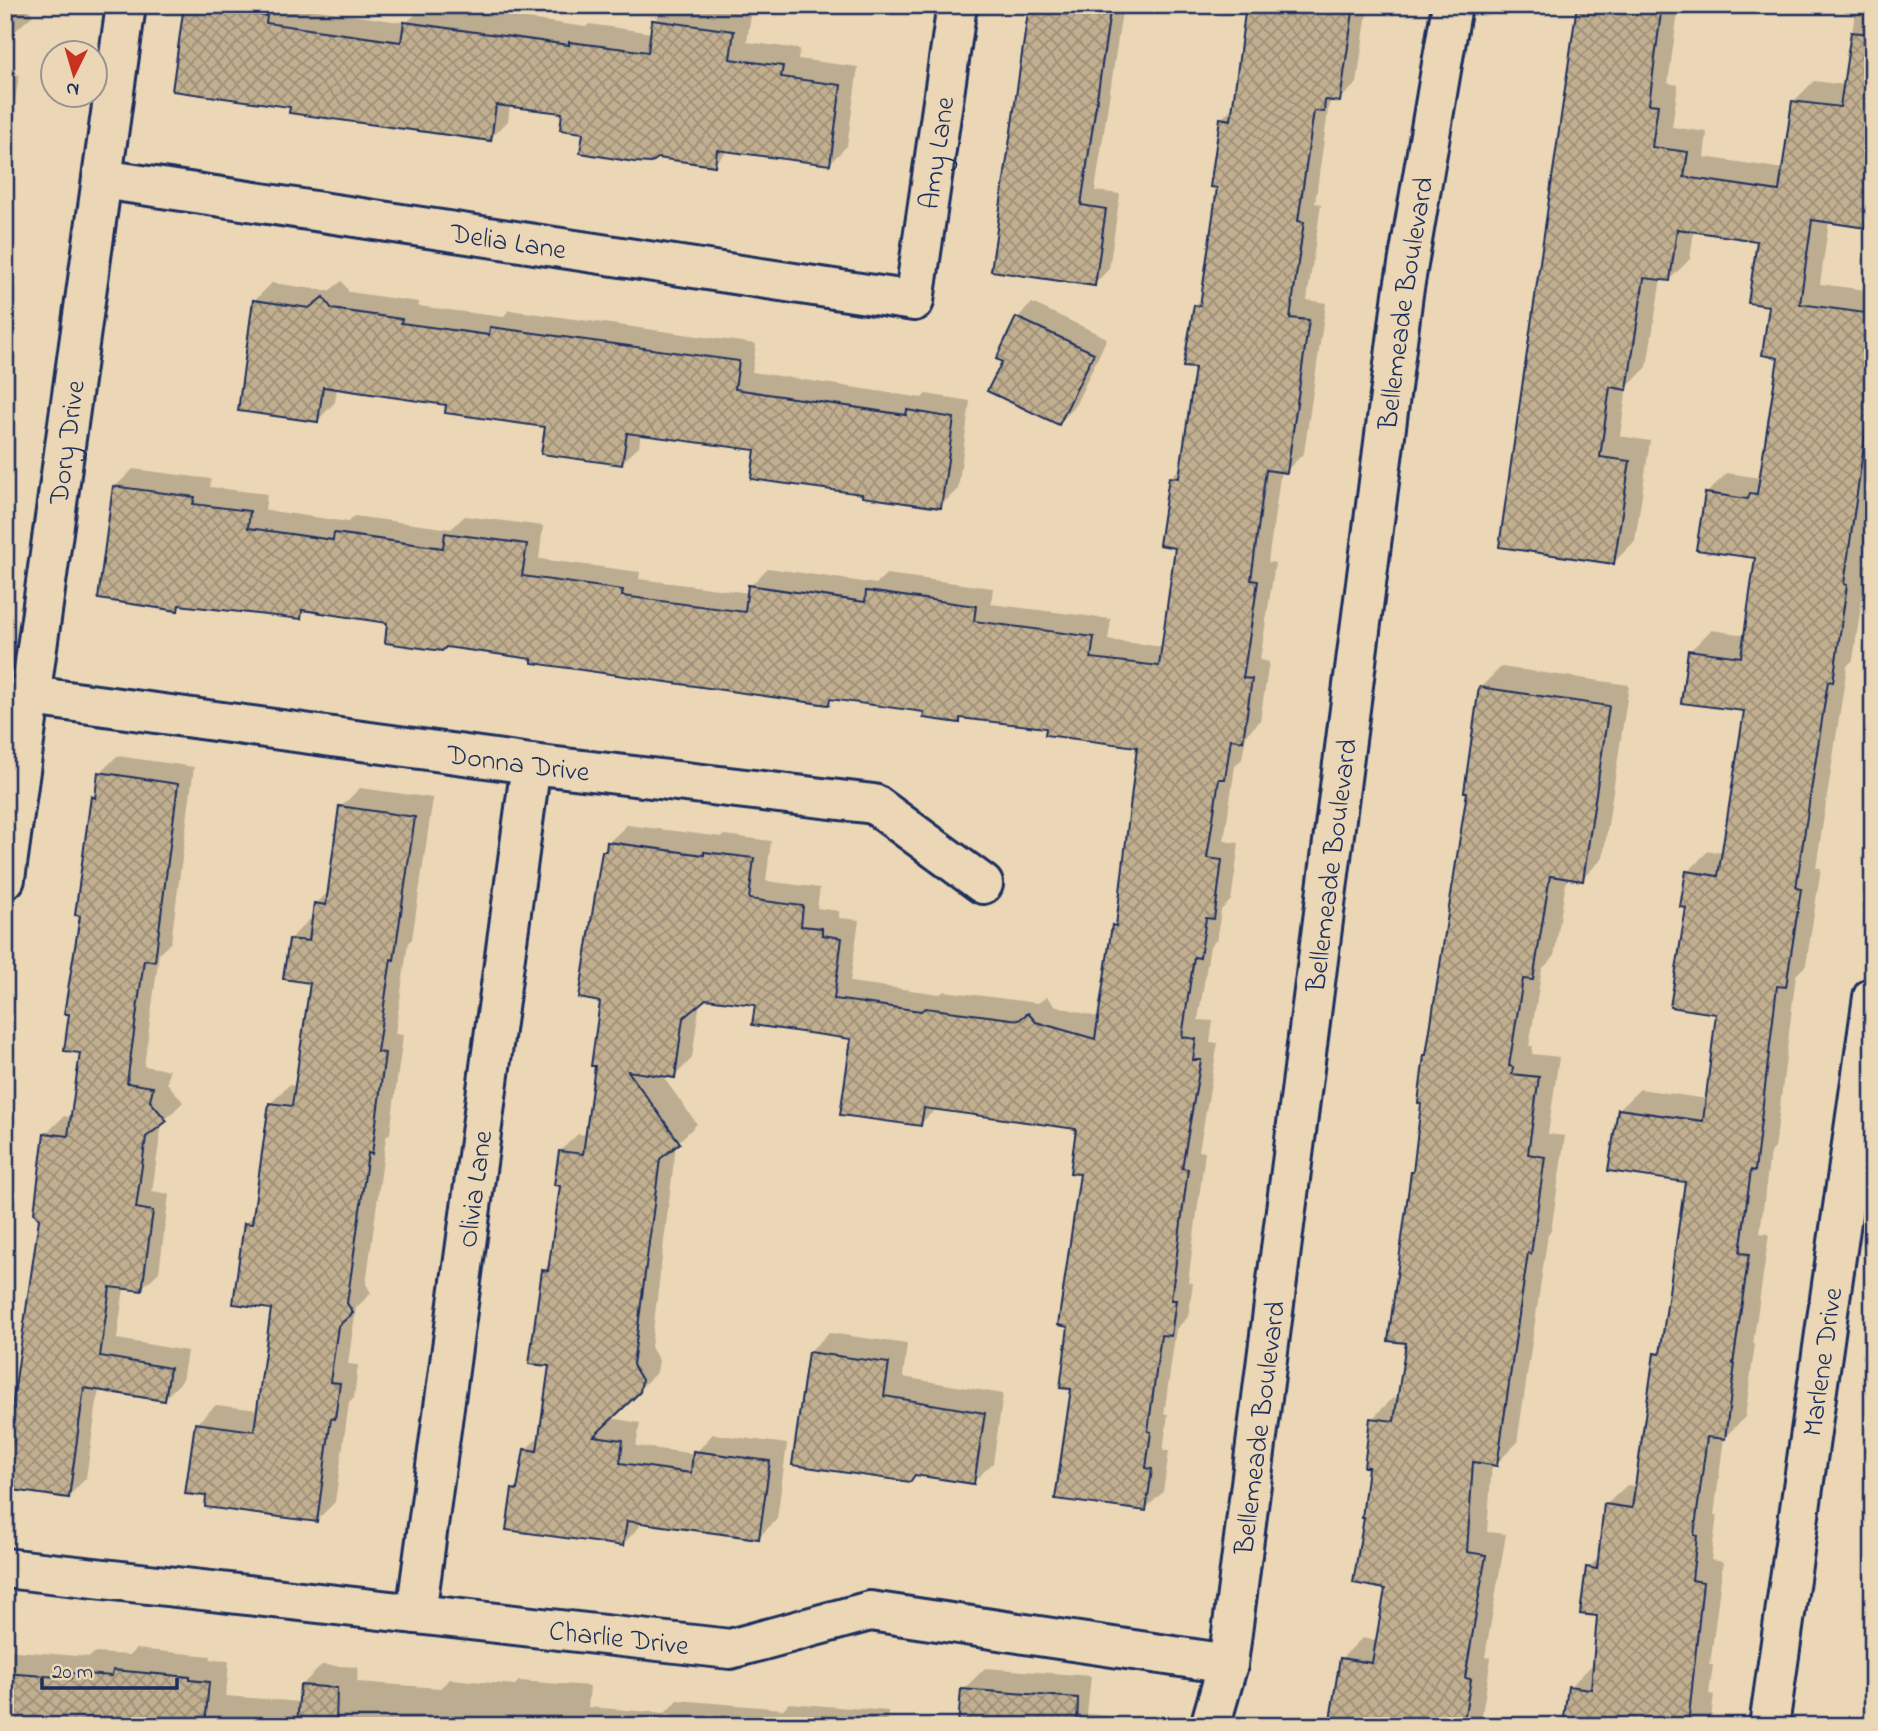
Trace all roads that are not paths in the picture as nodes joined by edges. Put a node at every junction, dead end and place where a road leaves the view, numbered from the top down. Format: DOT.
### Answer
graph roads {
  1 [pos="126,5"];
  2 [pos="957,5"];
  3 [pos="1452,5"];
  4 [pos="102,178"];
  5 [pos="914,301"];
  6 [pos="31,695"];
  7 [pos="531,764"];
  8 [pos="5,879"];
  9 [pos="983,884"];
  10 [pos="1873,997"];
  11 [pos="5,1568"];
  12 [pos="416,1614"];
  13 [pos="1228,1664"];
  14 [pos="1210,1726"];
  15 [pos="1769,1726"];
  1 -- 4 [label="street, Dory Drive"];
  2 -- 5 [label="street, Amy Lane"];
  3 -- 13 [label="street, Bellemeade Boulevard"];
  4 -- 5 [label="street, Delia Lane"];
  4 -- 6 [label="street, Dory Drive"];
  6 -- 7 [label="street, Donna Drive"];
  6 -- 8 [label="street, Dory Drive"];
  7 -- 9 [label="street, Donna Drive"];
  7 -- 12 [label="street, Olivia Lane"];
  10 -- 15 [label="street, Marlene Drive"];
  11 -- 12 [label="street, Charlie Drive"];
  12 -- 13 [label="street, Charlie Drive"];
  13 -- 14 [label="street, Bellemeade Boulevard"];
}
